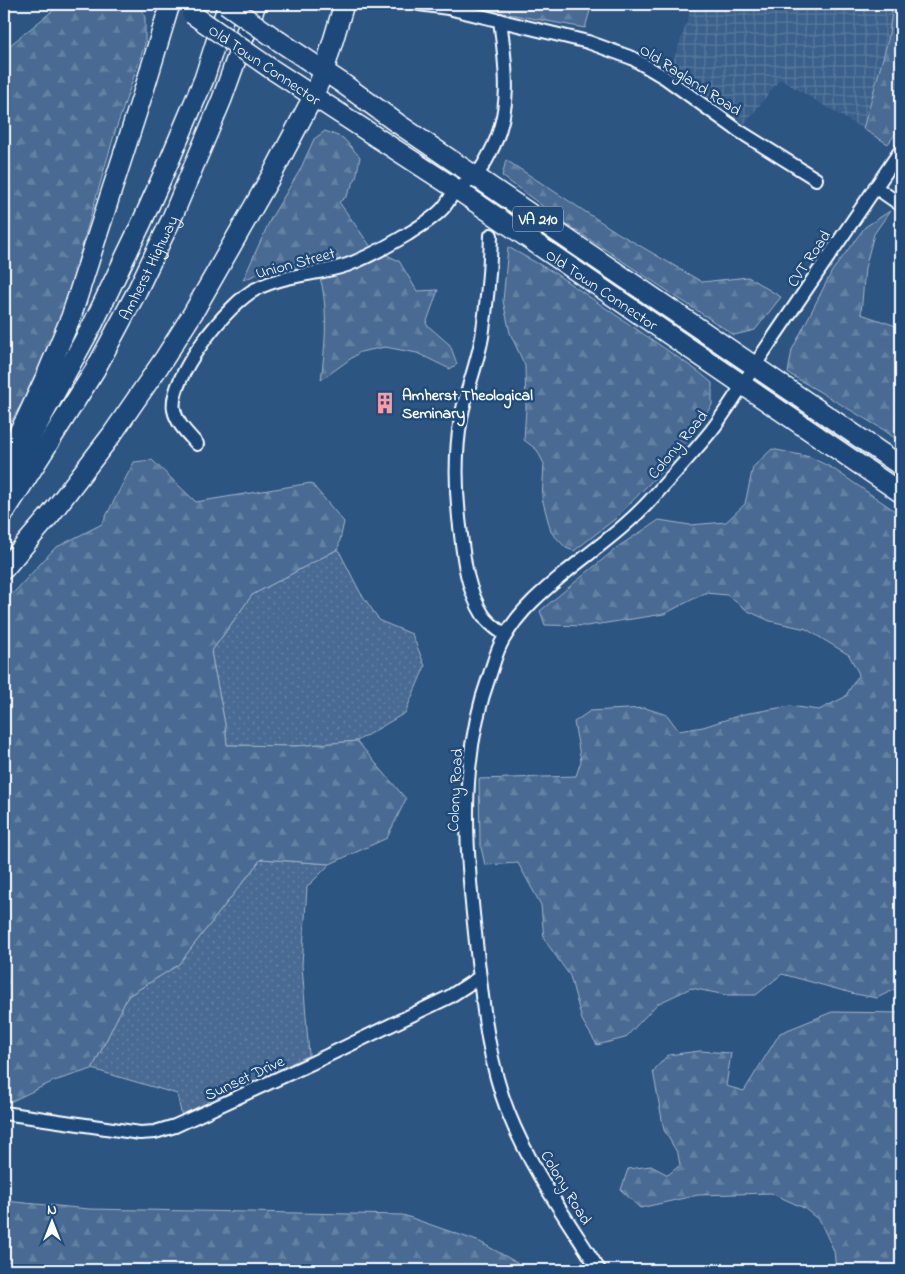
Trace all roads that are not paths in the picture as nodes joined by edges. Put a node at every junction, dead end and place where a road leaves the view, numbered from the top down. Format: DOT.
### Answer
graph roads {
  1 [pos="170,4"];
  2 [pos="177,4"];
  3 [pos="227,4"];
  4 [pos="256,4"];
  5 [pos="344,4"];
  6 [pos="419,4"];
  7 [pos="449,6"];
  8 [pos="500,20"];
  9 [pos="324,71"];
  10 [pos="313,97"];
  11 [pos="901,150"];
  12 [pos="475,176"];
  13 [pos="816,179"];
  14 [pos="875,188"];
  15 [pos="456,189"];
  16 [pos="901,205"];
  17 [pos="491,235"];
  18 [pos="754,366"];
  19 [pos="742,385"];
  20 [pos="197,444"];
  21 [pos="4,460"];
  22 [pos="901,466"];
  23 [pos="4,483"];
  24 [pos="901,493"];
  25 [pos="4,513"];
  26 [pos="4,569"];
  27 [pos="506,635"];
  28 [pos="480,977"];
  29 [pos="4,1113"];
  30 [pos="599,1270"];
  1 -- 21 [label="highway"];
  2 -- 10 [label="highway, Old Town Connector / VA 210, bridge"];
  3 -- 9 [label="highway, Old Town Connector / VA 210, bridge"];
  3 -- 23 [label="highway, Amherst Highway"];
  4 -- 25 [label="highway, Amherst Highway"];
  5 -- 9 [label="highway"];
  6 -- 7 [label="street, Old Ragland Road"];
  7 -- 8 [label="street, Old Ragland Road"];
  8 -- 12 [label="street"];
  8 -- 13 [label="street, Old Ragland Road"];
  9 -- 10 [label="highway"];
  9 -- 12 [label="highway, Old Town Connector / VA 210"];
  10 -- 15 [label="highway, Old Town Connector / VA 210"];
  10 -- 26 [label="highway"];
  11 -- 14 [label="street, CVT Road"];
  12 -- 15 [label="street, Union Street"];
  12 -- 18 [label="highway, Old Town Connector / VA 210"];
  14 -- 16 [label="street"];
  14 -- 18 [label="street, CVT Road"];
  15 -- 19 [label="highway, Old Town Connector / VA 210"];
  15 -- 20 [label="street, Union Street"];
  17 -- 27 [label="street"];
  18 -- 19 [label="street, CVT Road"];
  18 -- 22 [label="highway, Old Town Connector / VA 210"];
  19 -- 24 [label="highway, Old Town Connector / VA 210"];
  19 -- 27 [label="street, Colony Road"];
  27 -- 28 [label="street, Colony Road"];
  28 -- 29 [label="street, Sunset Drive"];
  28 -- 30 [label="street, Colony Road"];
}
